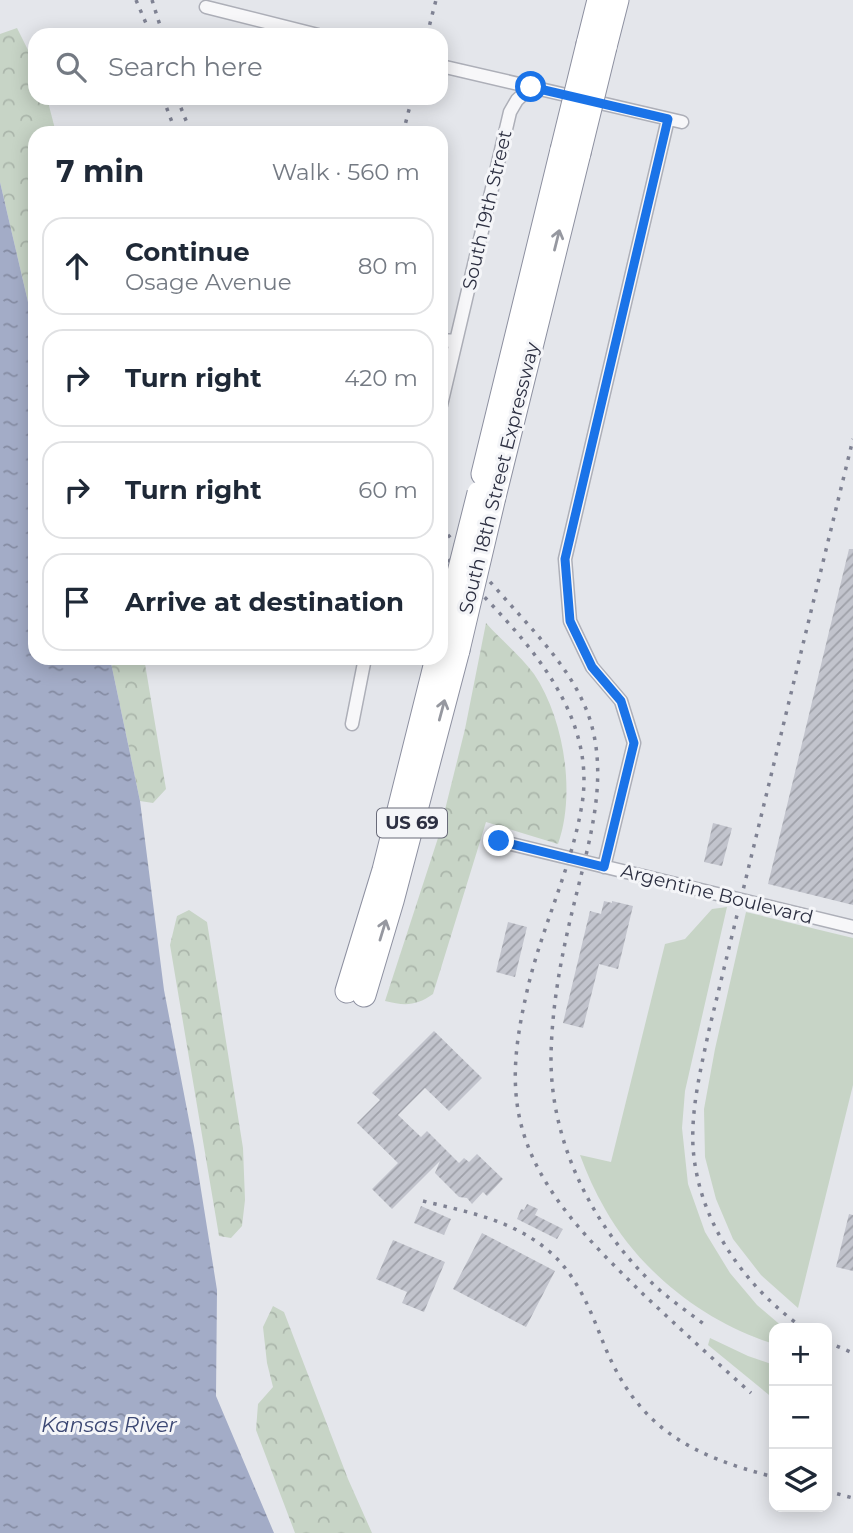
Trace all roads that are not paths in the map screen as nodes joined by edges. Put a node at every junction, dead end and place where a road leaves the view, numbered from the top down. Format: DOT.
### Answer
graph roads {
  1 [pos="599,0"];
  2 [pos="617,0"];
  3 [pos="206,7"];
  4 [pos="290,28"];
  5 [pos="596,45"];
  6 [pos="448,68"];
  7 [pos="531,87"];
  8 [pos="668,119"];
  9 [pos="682,122"];
  10 [pos="456,340"];
  11 [pos="448,341"];
  12 [pos="448,375"];
  13 [pos="448,640"];
  14 [pos="364,665"];
  15 [pos="442,665"];
  16 [pos="352,724"];
  17 [pos="499,841"];
  18 [pos="604,867"];
  19 [pos="853,927"];
  20 [pos="355,993"];
  1 -- 5 [label="highway, South 18th Street Expressway / US 69"];
  2 -- 5 [label="highway, South 18th Street Expressway / US 69"];
  3 -- 4 [label="street"];
  5 -- 13 [label="highway, South 18th Street Expressway / US 69, bridge"];
  6 -- 7 [label="street"];
  7 -- 8 [label="street"];
  7 -- 10 [label="street, South 19th Street"];
  8 -- 9 [label="street"];
  8 -- 18 [label="street"];
  10 -- 11 [label="street"];
  10 -- 12 [label="street, South 19th Street"];
  14 -- 16 [label="street"];
  15 -- 20 [label="highway, South 18th Street Expressway / US 69"];
  17 -- 18 [label="street, Argentine Boulevard"];
  18 -- 19 [label="street, Argentine Boulevard"];
}
